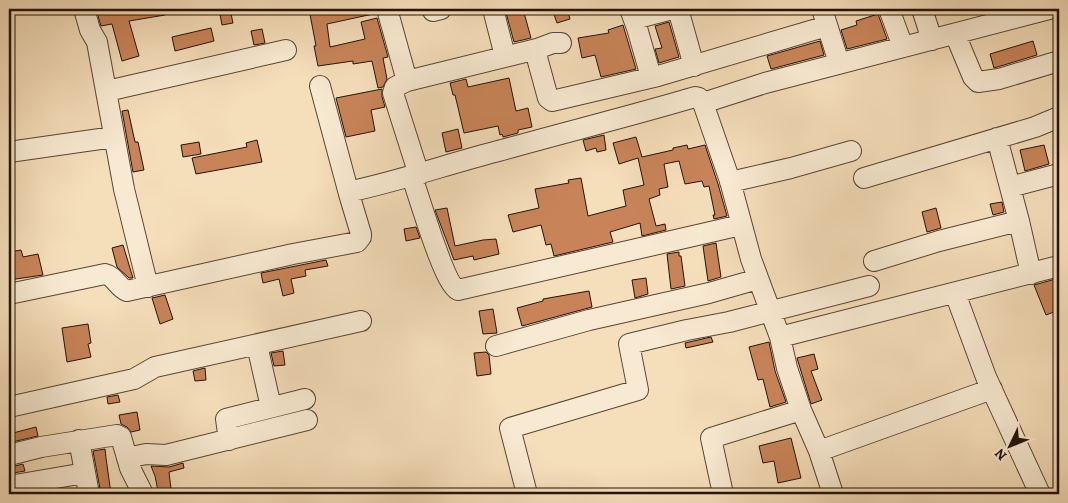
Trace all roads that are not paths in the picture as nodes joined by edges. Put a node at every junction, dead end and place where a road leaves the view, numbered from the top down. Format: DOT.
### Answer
graph roads {
  1 [pos="84,9"];
  2 [pos="387,9"];
  3 [pos="493,9"];
  4 [pos="672,9"];
  5 [pos="678,9"];
  6 [pos="890,9"];
  7 [pos="922,9"];
  8 [pos="1049,9"];
  9 [pos="632,14"];
  10 [pos="824,17"];
  11 [pos="955,34"];
  12 [pos="932,40"];
  13 [pos="562,42"];
  14 [pos="903,47"];
  15 [pos="537,48"];
  16 [pos="286,50"];
  17 [pos="505,56"];
  18 [pos="1059,61"];
  19 [pos="840,63"];
  20 [pos="694,66"];
  21 [pos="652,77"];
  22 [pos="407,81"];
  23 [pos="320,86"];
  24 [pos="107,91"];
  25 [pos="703,103"];
  26 [pos="1059,117"];
  27 [pos="114,137"];
  28 [pos="997,138"];
  29 [pos="851,151"];
  30 [pos="9,152"];
  31 [pos="1059,174"];
  32 [pos="415,176"];
  33 [pos="864,178"];
  34 [pos="730,182"];
  35 [pos="1010,187"];
  36 [pos="349,194"];
  37 [pos="1019,220"];
  38 [pos="741,225"];
  39 [pos="874,261"];
  40 [pos="1059,266"];
  41 [pos="1031,274"];
  42 [pos="758,279"];
  43 [pos="869,286"];
  44 [pos="148,287"];
  45 [pos="955,293"];
  46 [pos="9,294"];
  47 [pos="770,312"];
  48 [pos="361,321"];
  49 [pos="780,337"];
  50 [pos="257,345"];
  51 [pos="496,346"];
  52 [pos="992,389"];
  53 [pos="305,398"];
  54 [pos="9,407"];
  55 [pos="271,407"];
  56 [pos="801,410"];
  57 [pos="307,420"];
  58 [pos="79,440"];
  59 [pos="229,440"];
  60 [pos="818,451"];
  61 [pos="9,455"];
  62 [pos="127,458"];
  63 [pos="85,473"];
  64 [pos="15,485"];
  65 [pos="89,494"];
  66 [pos="143,494"];
  67 [pos="528,494"];
  68 [pos="723,494"];
  69 [pos="833,494"];
  70 [pos="1040,494"];
  1 -- 24 [label="street"];
  2 -- 22 [label="street"];
  3 -- 17 [label="street"];
  4 -- 9 [label="street"];
  5 -- 20 [label="street"];
  6 -- 14 [label="street"];
  7 -- 12 [label="street"];
  8 -- 11 [label="street"];
  9 -- 21 [label="street"];
  10 -- 19 [label="street"];
  10 -- 20 [label="street"];
  11 -- 12 [label="street"];
  11 -- 18 [label="street"];
  12 -- 14 [label="street"];
  13 -- 15 [label="street"];
  14 -- 19 [label="street"];
  15 -- 17 [label="street"];
  15 -- 21 [label="street"];
  16 -- 24 [label="street"];
  17 -- 22 [label="street"];
  19 -- 25 [label="street"];
  20 -- 21 [label="street"];
  22 -- 32 [label="street"];
  23 -- 36 [label="street"];
  24 -- 27 [label="street"];
  25 -- 32 [label="street"];
  25 -- 34 [label="street"];
  26 -- 28 [label="street"];
  27 -- 30 [label="street"];
  27 -- 44 [label="street"];
  28 -- 33 [label="street"];
  28 -- 35 [label="street"];
  29 -- 34 [label="street"];
  31 -- 35 [label="street"];
  32 -- 36 [label="street"];
  32 -- 38 [label="street"];
  34 -- 38 [label="street"];
  35 -- 37 [label="street"];
  36 -- 44 [label="street"];
  37 -- 39 [label="street"];
  37 -- 41 [label="street"];
  38 -- 42 [label="street"];
  40 -- 41 [label="street"];
  41 -- 45 [label="street"];
  42 -- 47 [label="street"];
  42 -- 51 [label="street"];
  43 -- 47 [label="street"];
  44 -- 46 [label="street"];
  45 -- 49 [label="street"];
  45 -- 52 [label="street"];
  47 -- 49 [label="street"];
  47 -- 67 [label="street"];
  48 -- 50 [label="street"];
  49 -- 56 [label="street"];
  50 -- 54 [label="street"];
  50 -- 55 [label="street"];
  52 -- 60 [label="street"];
  52 -- 70 [label="street"];
  53 -- 55 [label="street"];
  55 -- 59 [label="street"];
  56 -- 60 [label="street"];
  56 -- 68 [label="street"];
  57 -- 59 [label="street"];
  58 -- 61 [label="street"];
  58 -- 62 [label="street"];
  58 -- 63 [label="street"];
  59 -- 62 [label="street"];
  60 -- 69 [label="street"];
  62 -- 66 [label="street"];
  63 -- 64 [label="street"];
  63 -- 65 [label="street"];
}
